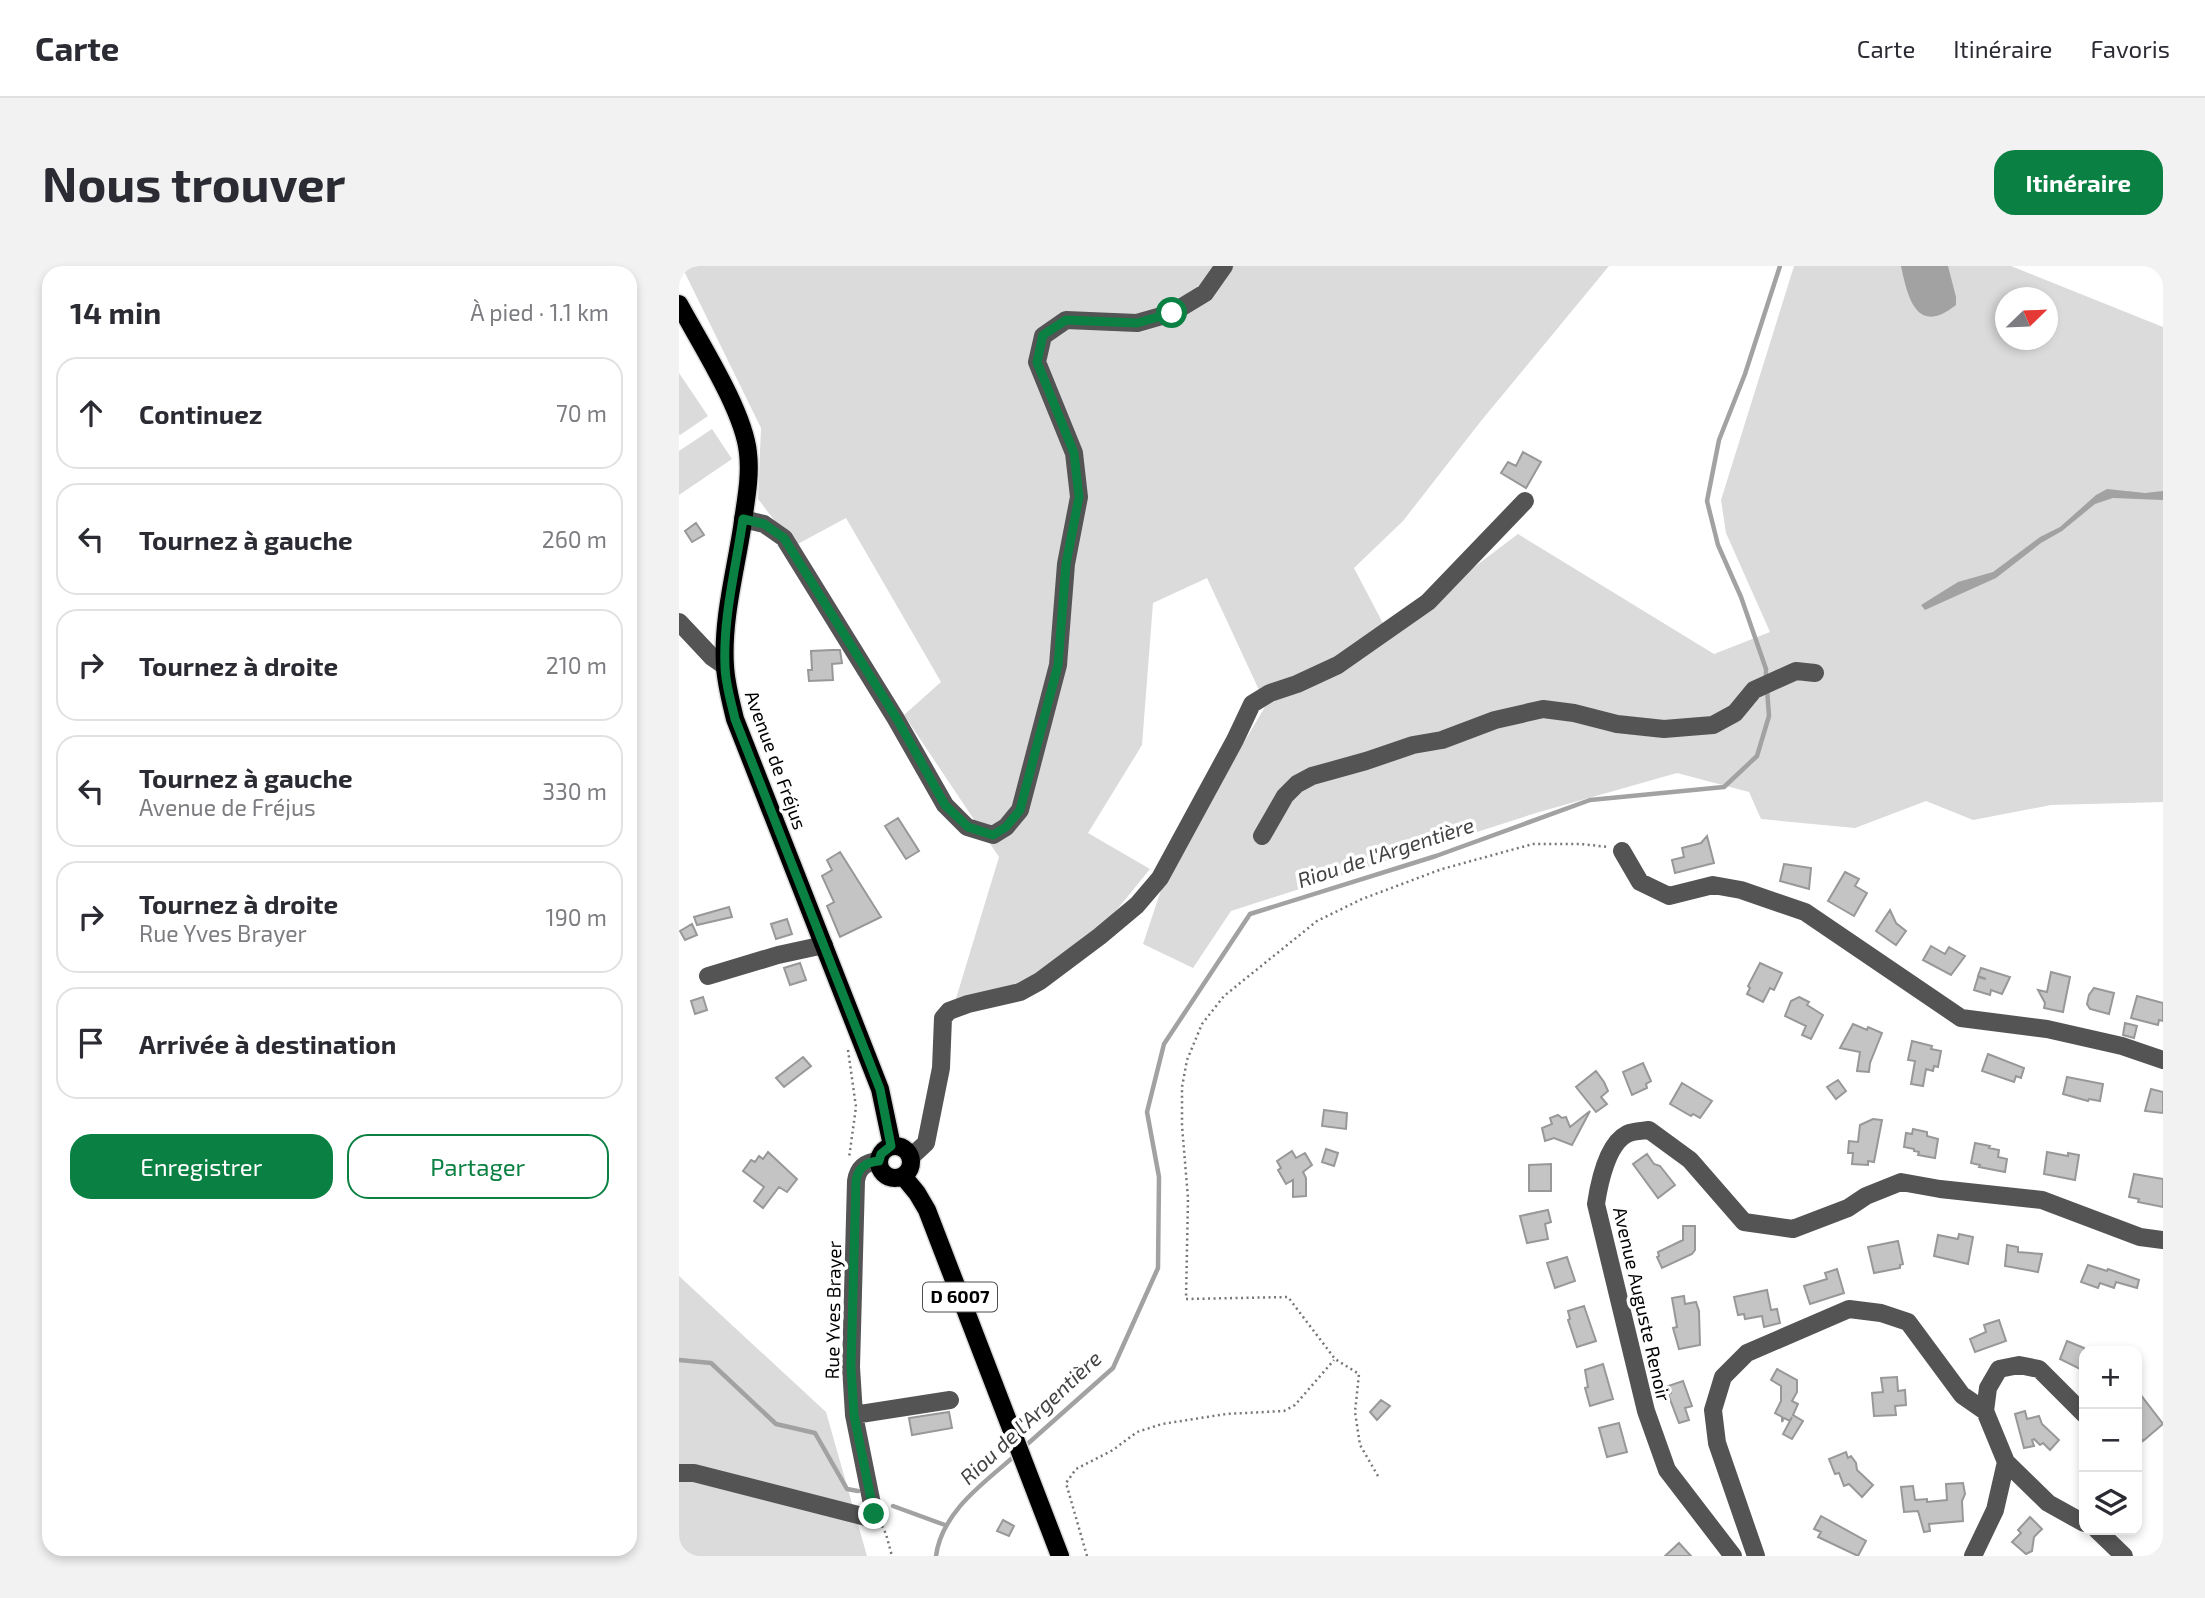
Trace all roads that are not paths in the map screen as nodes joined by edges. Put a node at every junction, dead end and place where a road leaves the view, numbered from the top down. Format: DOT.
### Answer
graph roads {
  1 [pos="1224,266"];
  2 [pos="679,304"];
  3 [pos="1525,501"];
  4 [pos="743,519"];
  5 [pos="680,625"];
  6 [pos="725,666"];
  7 [pos="1815,673"];
  8 [pos="1262,836"];
  9 [pos="1622,850"];
  10 [pos="824,944"];
  11 [pos="708,976"];
  12 [pos="2163,1060"];
  13 [pos="891,1146"];
  14 [pos="911,1157"];
  15 [pos="879,1161"];
  16 [pos="903,1176"];
  17 [pos="2140,1237"];
  18 [pos="2163,1240"];
  19 [pos="2163,1256"];
  20 [pos="950,1400"];
  21 [pos="2079,1409"];
  22 [pos="1985,1411"];
  23 [pos="854,1415"];
  24 [pos="2006,1462"];
  25 [pos="679,1473"];
  26 [pos="2079,1520"];
  27 [pos="2102,1535"];
  28 [pos="1060,1556"];
  29 [pos="1733,1556"];
  30 [pos="1756,1556"];
  31 [pos="1973,1556"];
  32 [pos="2124,1556"];
  1 -- 4 [label="street"];
  2 -- 4 [label="main road, Avenue de Fréjus"];
  3 -- 14 [label="street"];
  4 -- 6 [label="main road, Avenue de Fréjus"];
  5 -- 6 [label="street"];
  6 -- 10 [label="main road, Avenue de Fréjus"];
  7 -- 8 [label="street"];
  9 -- 12 [label="street"];
  10 -- 11 [label="street"];
  10 -- 13 [label="main road, Avenue de Fréjus"];
  13 -- 14 [label="main road"];
  13 -- 15 [label="main road"];
  14 -- 16 [label="main road"];
  15 -- 16 [label="main road"];
  15 -- 23 [label="street, Rue Yves Brayer"];
  16 -- 28 [label="main road, D 6007"];
  17 -- 18 [label="street, Avenue Auguste Renoir"];
  17 -- 19 [label="street"];
  17 -- 29 [label="street, Avenue Auguste Renoir"];
  20 -- 23 [label="street"];
  21 -- 22 [label="street"];
  22 -- 24 [label="street"];
  22 -- 30 [label="street"];
  23 -- 25 [label="street, Rue Yves Brayer"];
  24 -- 26 [label="street"];
  24 -- 31 [label="street"];
  27 -- 32 [label="street"];
}
